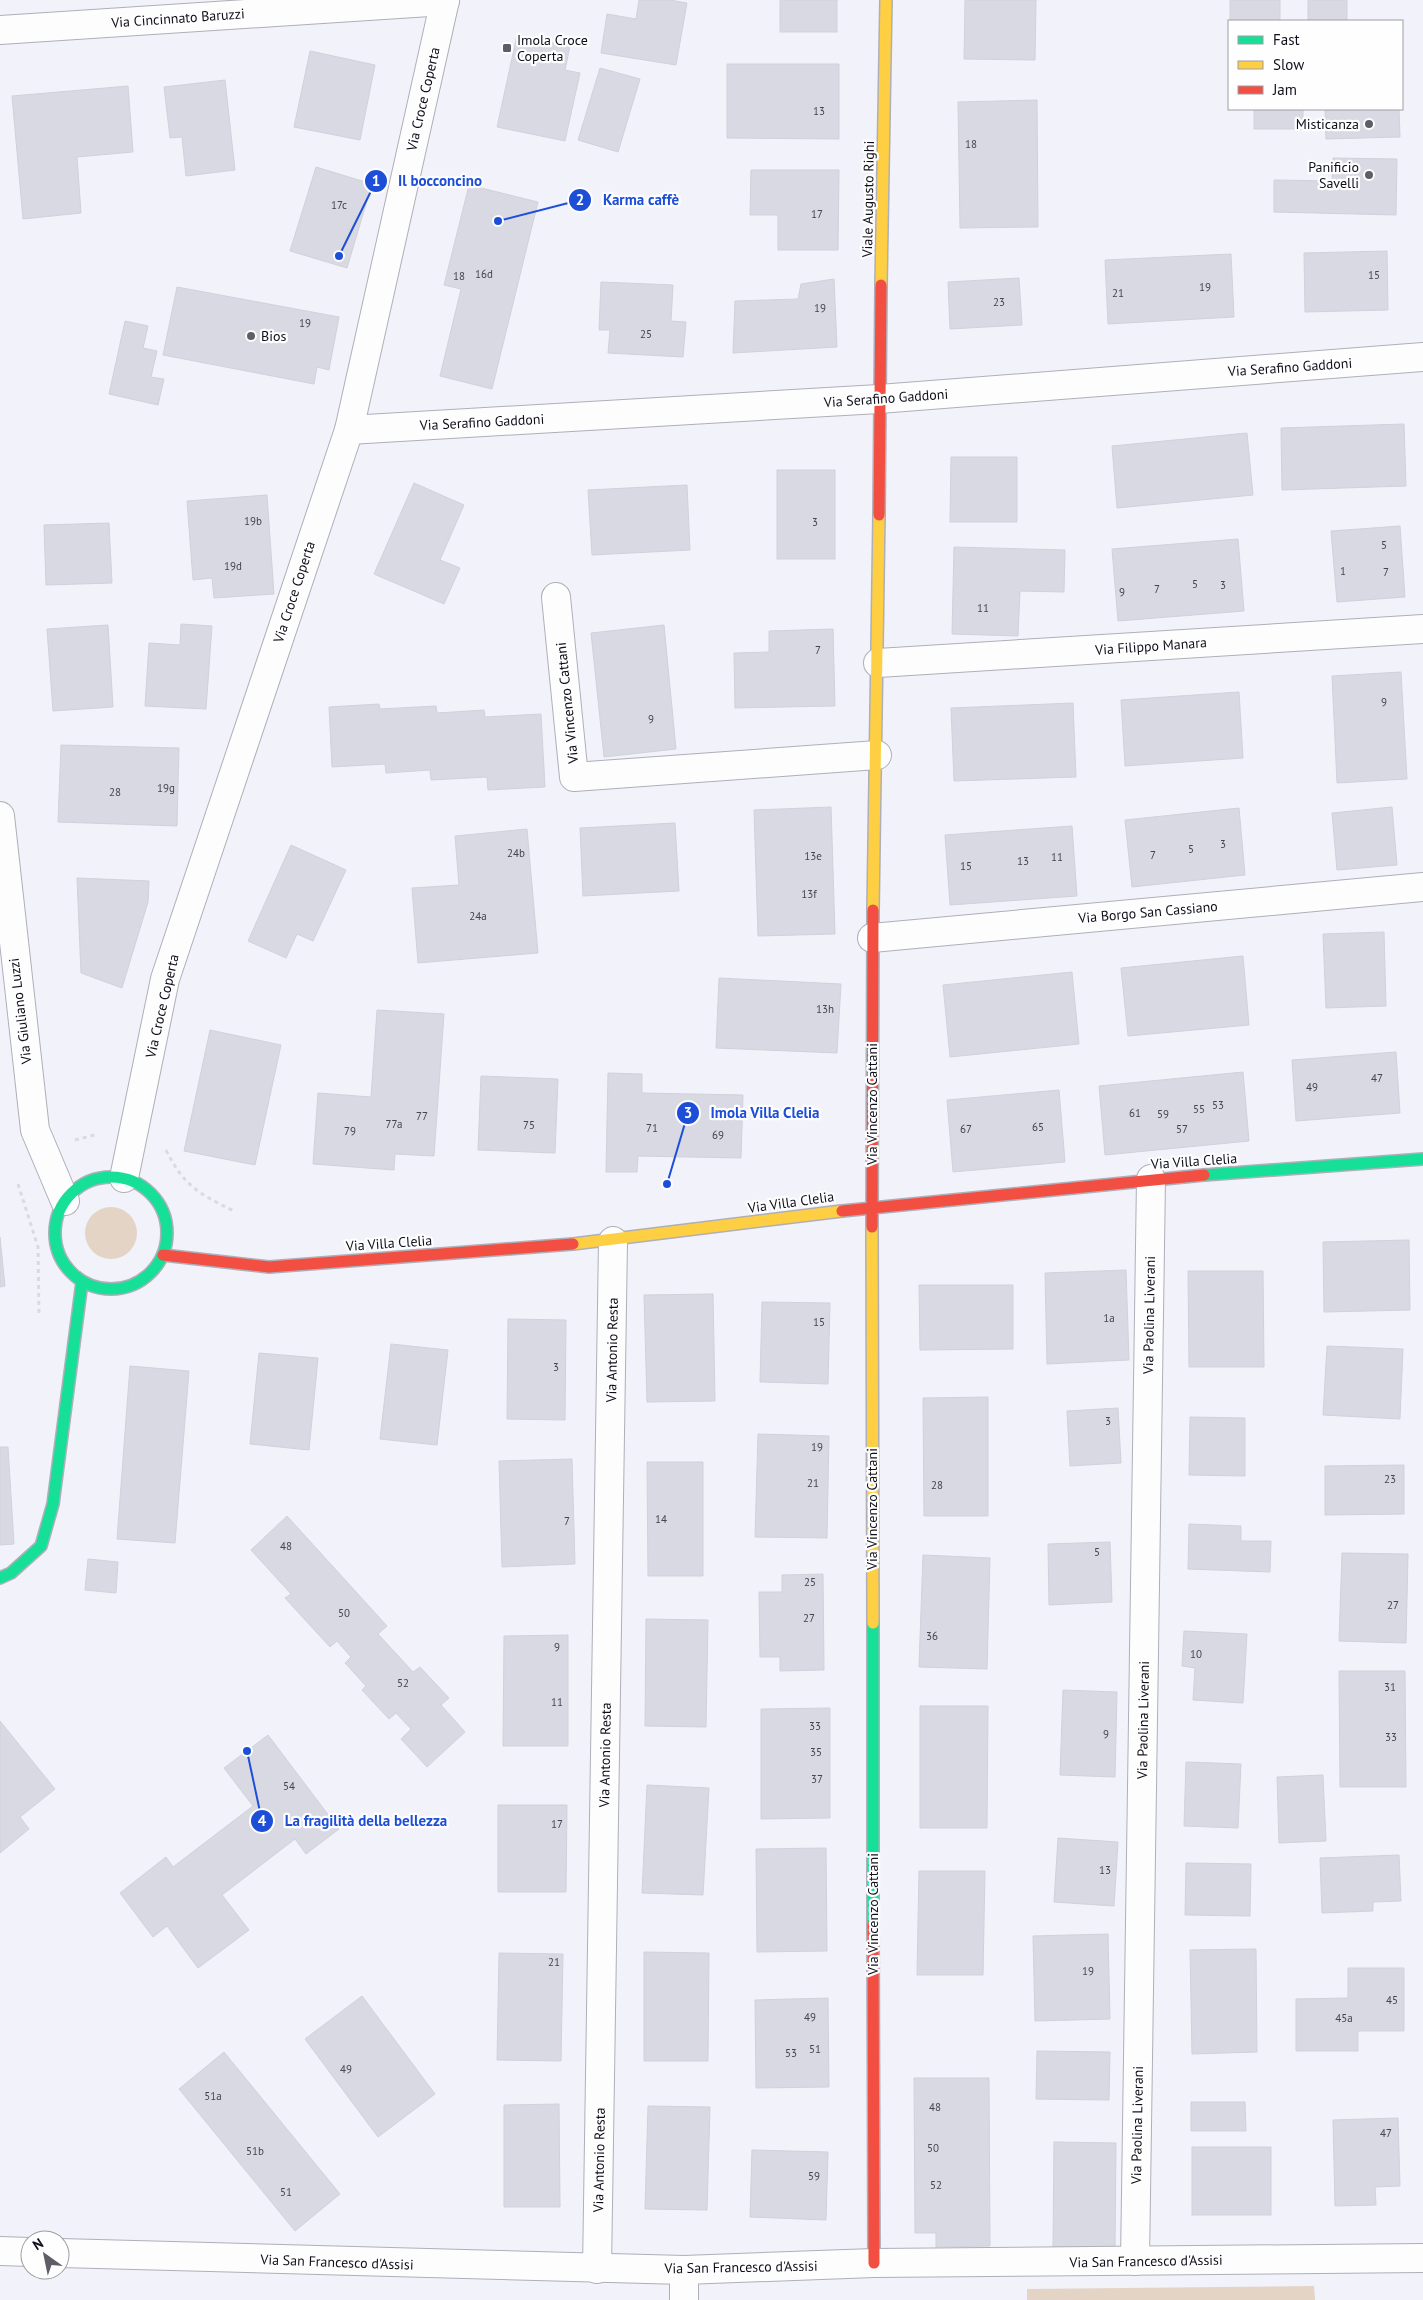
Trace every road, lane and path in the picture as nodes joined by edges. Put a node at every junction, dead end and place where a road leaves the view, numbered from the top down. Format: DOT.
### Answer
graph roads {
  1 [pos="445,0"];
  2 [pos="886,0"];
  3 [pos="0,30"];
  4 [pos="1423,357"];
  5 [pos="879,399"];
  6 [pos="349,430"];
  7 [pos="556,596"];
  8 [pos="1423,629"];
  9 [pos="878,663"];
  10 [pos="877,754"];
  11 [pos="0,816"];
  12 [pos="1423,887"];
  13 [pos="872,938"];
  14 [pos="1423,1159"];
  15 [pos="124,1178"];
  16 [pos="1151,1179"];
  17 [pos="64,1201"];
  18 [pos="872,1207"];
  19 [pos="613,1241"];
  20 [pos="163,1255"];
  21 [pos="82,1282"];
  22 [pos="0,1578"];
  23 [pos="0,2251"];
  24 [pos="20,2252"];
  25 [pos="70,2253"];
  26 [pos="1423,2258"];
  27 [pos="1135,2261"];
  28 [pos="874,2263"];
  29 [pos="597,2269"];
  30 [pos="684,2270"];
  31 [pos="684,2300"];
  1 -- 3 [label="street, Via Cincinnato Baruzzi"];
  1 -- 6 [label="street, Via Croce Coperta"];
  2 -- 5 [label="street, Viale Augusto Righi"];
  4 -- 5 [label="street, Via Serafino Gaddoni"];
  5 -- 6 [label="street, Via Serafino Gaddoni"];
  5 -- 9 [label="street, Via Vincenzo Cattani"];
  6 -- 15 [label="street, Via Croce Coperta"];
  7 -- 10 [label="street, Via Vincenzo Cattani"];
  8 -- 9 [label="street, Via Filippo Manara"];
  9 -- 10 [label="street, Via Vincenzo Cattani"];
  10 -- 13 [label="street, Via Vincenzo Cattani"];
  11 -- 17 [label="street, Via Giuliano Luzzi"];
  12 -- 13 [label="street, Via Borgo San Cassiano"];
  13 -- 18 [label="street, Via Vincenzo Cattani"];
  14 -- 16 [label="street, Via Villa Clelia"];
  15 -- 17 [label="street"];
  15 -- 20 [label="street"];
  16 -- 18 [label="street, Via Villa Clelia"];
  16 -- 27 [label="street, Via Paolina Liverani"];
  17 -- 21 [label="street"];
  18 -- 19 [label="street, Via Villa Clelia"];
  18 -- 28 [label="street, Via Vincenzo Cattani"];
  19 -- 20 [label="street, Via Villa Clelia"];
  19 -- 29 [label="street, Via Antonio Resta"];
  20 -- 21 [label="street"];
  21 -- 22 [label="street"];
  23 -- 24 [label="street"];
  25 -- 29 [label="street, Via San Francesco d'Assisi"];
  26 -- 27 [label="street, Via San Francesco d'Assisi"];
  27 -- 28 [label="street, Via San Francesco d'Assisi"];
  28 -- 30 [label="street, Via San Francesco d'Assisi"];
  29 -- 30 [label="street, Via San Francesco d'Assisi"];
  30 -- 31 [label="street"];
}
